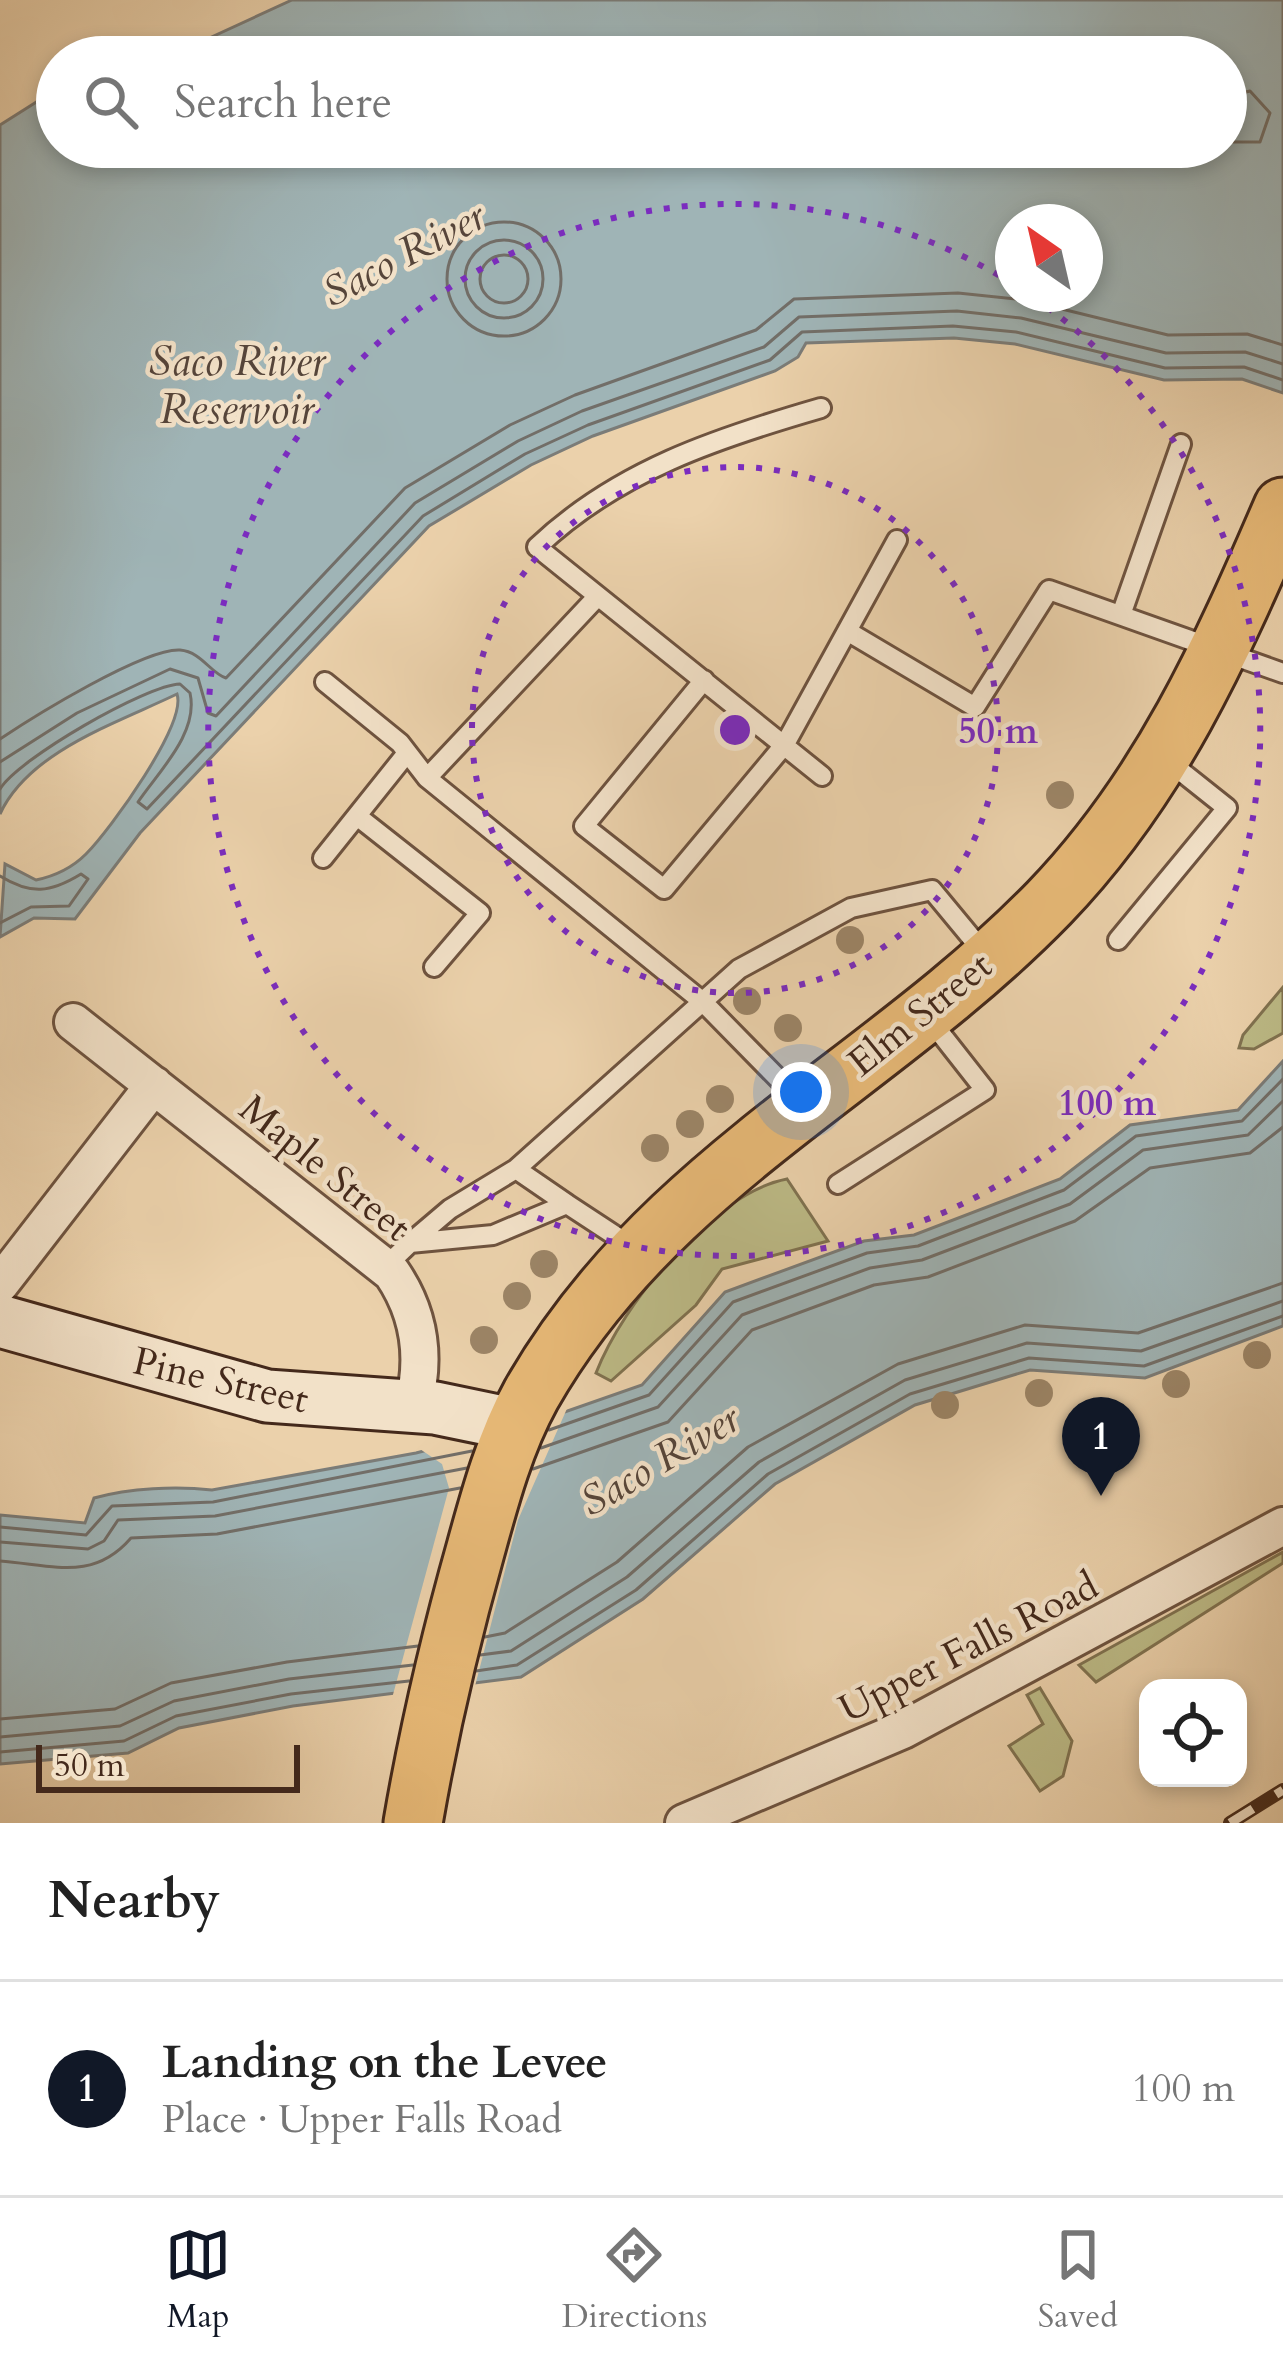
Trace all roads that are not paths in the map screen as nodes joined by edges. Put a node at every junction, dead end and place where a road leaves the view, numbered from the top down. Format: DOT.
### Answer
graph roads {
  1 [pos="821,408"];
  2 [pos="1181,443"];
  3 [pos="1283,507"];
  4 [pos="897,540"];
  5 [pos="597,597"];
  6 [pos="1121,615"];
  7 [pos="847,631"];
  8 [pos="1195,641"];
  9 [pos="1283,673"];
  10 [pos="704,680"];
  11 [pos="326,682"];
  12 [pos="785,744"];
  13 [pos="407,753"];
  14 [pos="1164,758"];
  15 [pos="821,776"];
  16 [pos="428,778"];
  17 [pos="357,816"];
  18 [pos="323,858"];
  19 [pos="1118,940"];
  20 [pos="988,958"];
  21 [pos="434,967"];
  22 [pos="703,1002"];
  23 [pos="924,1011"];
  24 [pos="73,1022"];
  25 [pos="154,1085"];
  26 [pos="806,1106"];
  27 [pos="516,1169"];
  28 [pos="838,1184"];
  29 [pos="568,1204"];
  30 [pos="638,1250"];
  31 [pos="398,1255"];
  32 [pos="0,1284"];
  33 [pos="0,1321"];
  34 [pos="529,1402"];
  35 [pos="413,1406"];
  36 [pos="1283,1526"];
  37 [pos="413,1823"];
  38 [pos="684,1823"];
  1 -- 5 [label="lane"];
  2 -- 6 [label="lane"];
  3 -- 8 [label="main road, Elm Street"];
  4 -- 7 [label="lane"];
  5 -- 10 [label="lane"];
  5 -- 16 [label="lane"];
  6 -- 7 [label="lane"];
  6 -- 8 [label="lane"];
  7 -- 12 [label="lane"];
  8 -- 9 [label="lane"];
  8 -- 14 [label="main road, Elm Street"];
  10 -- 12 [label="lane"];
  10 -- 12 [label="lane"];
  11 -- 13 [label="lane"];
  12 -- 15 [label="lane"];
  13 -- 16 [label="lane"];
  13 -- 17 [label="lane"];
  14 -- 19 [label="lane"];
  14 -- 20 [label="main road, Elm Street"];
  16 -- 22 [label="lane"];
  17 -- 18 [label="lane"];
  17 -- 21 [label="lane"];
  20 -- 22 [label="lane"];
  20 -- 23 [label="main road, Elm Street"];
  22 -- 26 [label="lane"];
  22 -- 27 [label="lane"];
  23 -- 26 [label="main road, Elm Street"];
  23 -- 28 [label="lane"];
  24 -- 25 [label="street, Maple Street"];
  25 -- 31 [label="street, Maple Street"];
  25 -- 32 [label="street"];
  26 -- 30 [label="main road, Elm Street"];
  27 -- 29 [label="lane"];
  27 -- 31 [label="lane"];
  29 -- 30 [label="lane"];
  29 -- 31 [label="lane"];
  30 -- 34 [label="main road, Elm Street"];
  31 -- 35 [label="street, Maple Street"];
  33 -- 35 [label="street, Pine Street"];
  34 -- 35 [label="street, Pine Street"];
  34 -- 37 [label="main road, Elm Street"];
  36 -- 38 [label="street, Upper Falls Road"];
}
